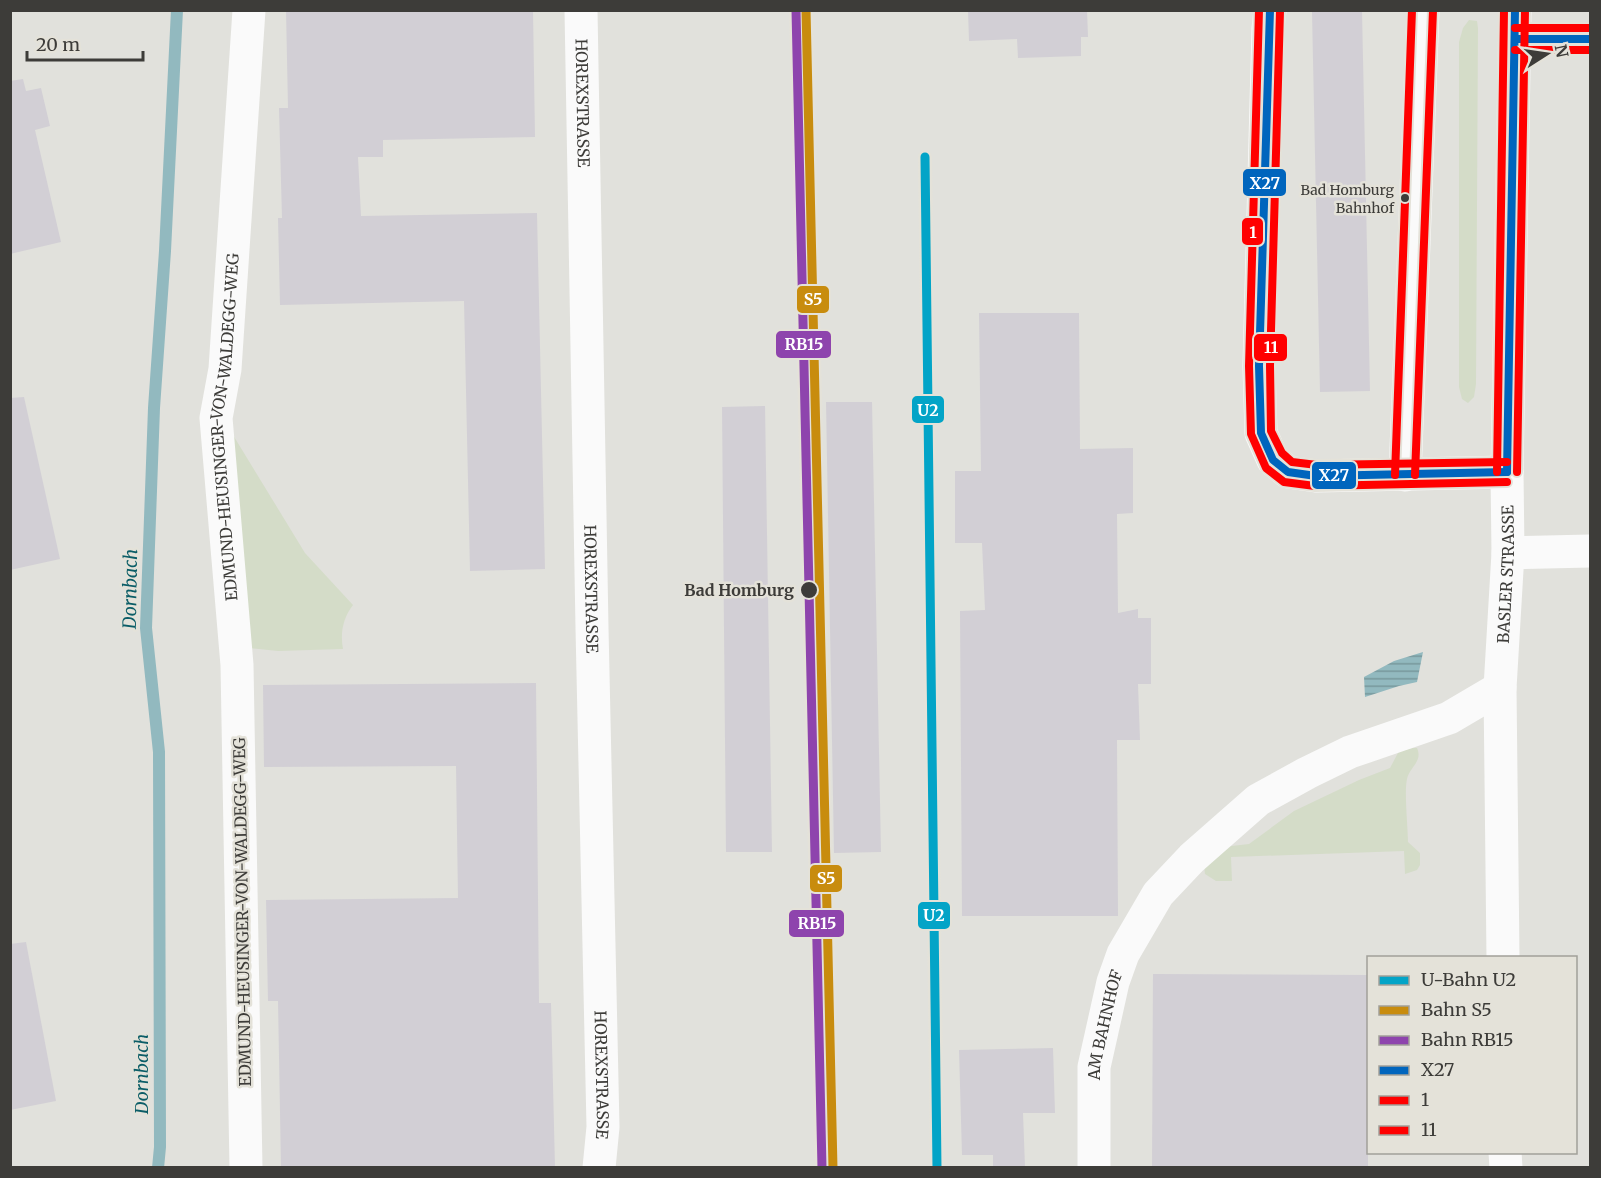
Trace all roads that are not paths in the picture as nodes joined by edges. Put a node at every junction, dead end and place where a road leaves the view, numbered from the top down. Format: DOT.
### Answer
graph roads {
  1 [pos="249,10"];
  2 [pos="581,10"];
  3 [pos="1270,10"];
  4 [pos="1423,10"];
  5 [pos="1515,25"];
  6 [pos="1590,39"];
  7 [pos="1492,472"];
  8 [pos="1405,475"];
  9 [pos="1590,551"];
  10 [pos="1508,553"];
  11 [pos="1500,688"];
  12 [pos="1503,956"];
  13 [pos="246,1167"];
  14 [pos="598,1167"];
  15 [pos="1094,1167"];
  1 -- 13 [label="street, EDMUND-HEUSINGER-VON-WALDEGG-WEG"];
  2 -- 14 [label="street, HOREXSTRASSE"];
  3 -- 8 [label="street"];
  4 -- 8 [label="street"];
  5 -- 6 [label="street"];
  5 -- 7 [label="street, BASLER STRASSE"];
  7 -- 8 [label="street"];
  7 -- 10 [label="street, BASLER STRASSE"];
  9 -- 10 [label="street"];
  10 -- 11 [label="street, BASLER STRASSE"];
  11 -- 12 [label="street, BASLER STRASSE"];
  11 -- 15 [label="street, AM BAHNHOF"];
}
